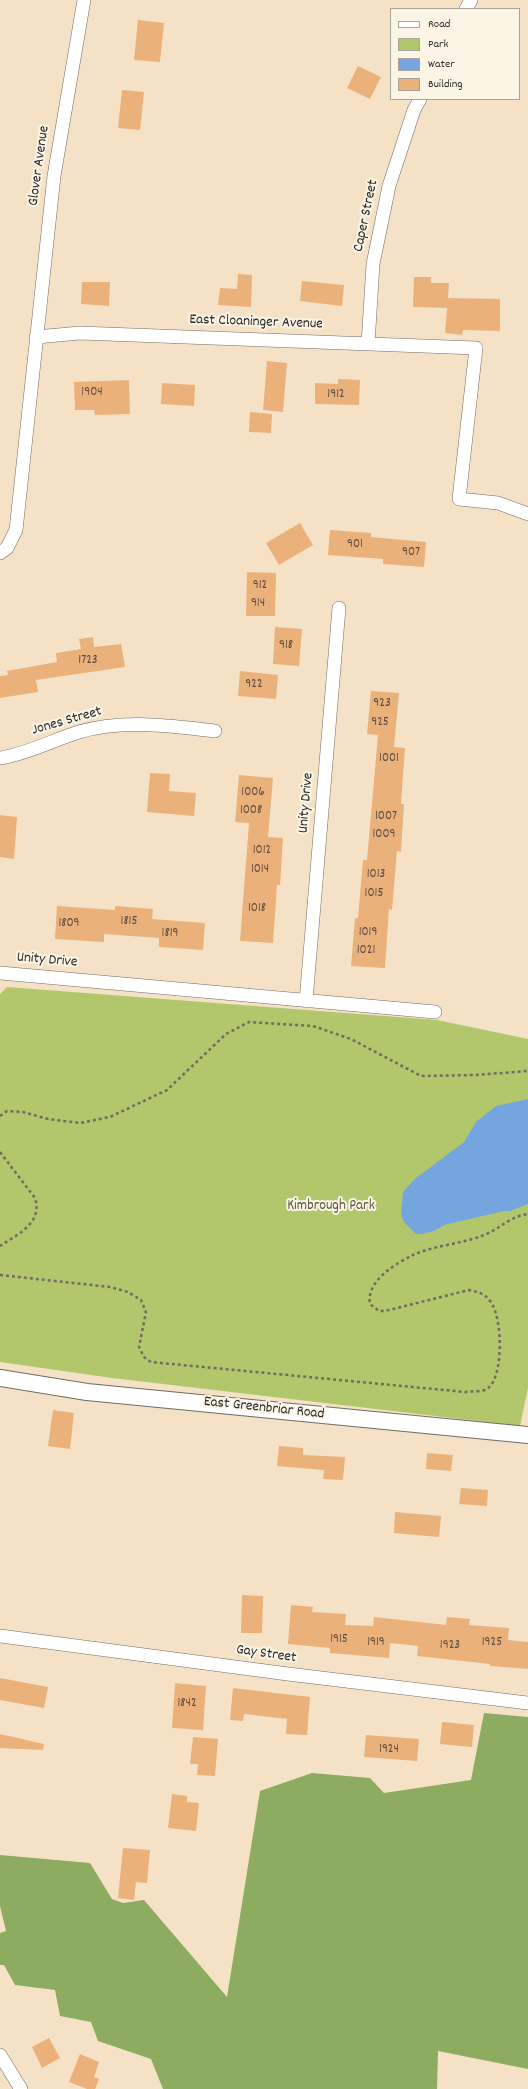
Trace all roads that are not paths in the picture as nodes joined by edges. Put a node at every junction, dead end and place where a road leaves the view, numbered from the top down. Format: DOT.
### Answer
graph roads {
  1 [pos="84,0"];
  2 [pos="419,100"];
  3 [pos="36,337"];
  4 [pos="368,344"];
  5 [pos="528,514"];
  6 [pos="0,553"];
  7 [pos="339,608"];
  8 [pos="216,731"];
  9 [pos="0,758"];
  10 [pos="0,973"];
  11 [pos="306,1001"];
  12 [pos="435,1012"];
  13 [pos="0,1378"];
  14 [pos="528,1435"];
  15 [pos="0,1636"];
  16 [pos="528,1704"];
  17 [pos="0,2055"];
  18 [pos="20,2089"];
  1 -- 3 [label="street, Glover Avenue"];
  2 -- 4 [label="street, Caper Street"];
  3 -- 4 [label="street, East Cloaninger Avenue"];
  3 -- 6 [label="street"];
  4 -- 5 [label="street, East Cloaninger Avenue"];
  7 -- 11 [label="street, Unity Drive"];
  8 -- 9 [label="street, Jones Street"];
  10 -- 11 [label="street, Unity Drive"];
  11 -- 12 [label="street, Unity Drive"];
  13 -- 14 [label="street, East Greenbriar Road"];
  15 -- 16 [label="street, Gay Street"];
  17 -- 18 [label="street"];
}
